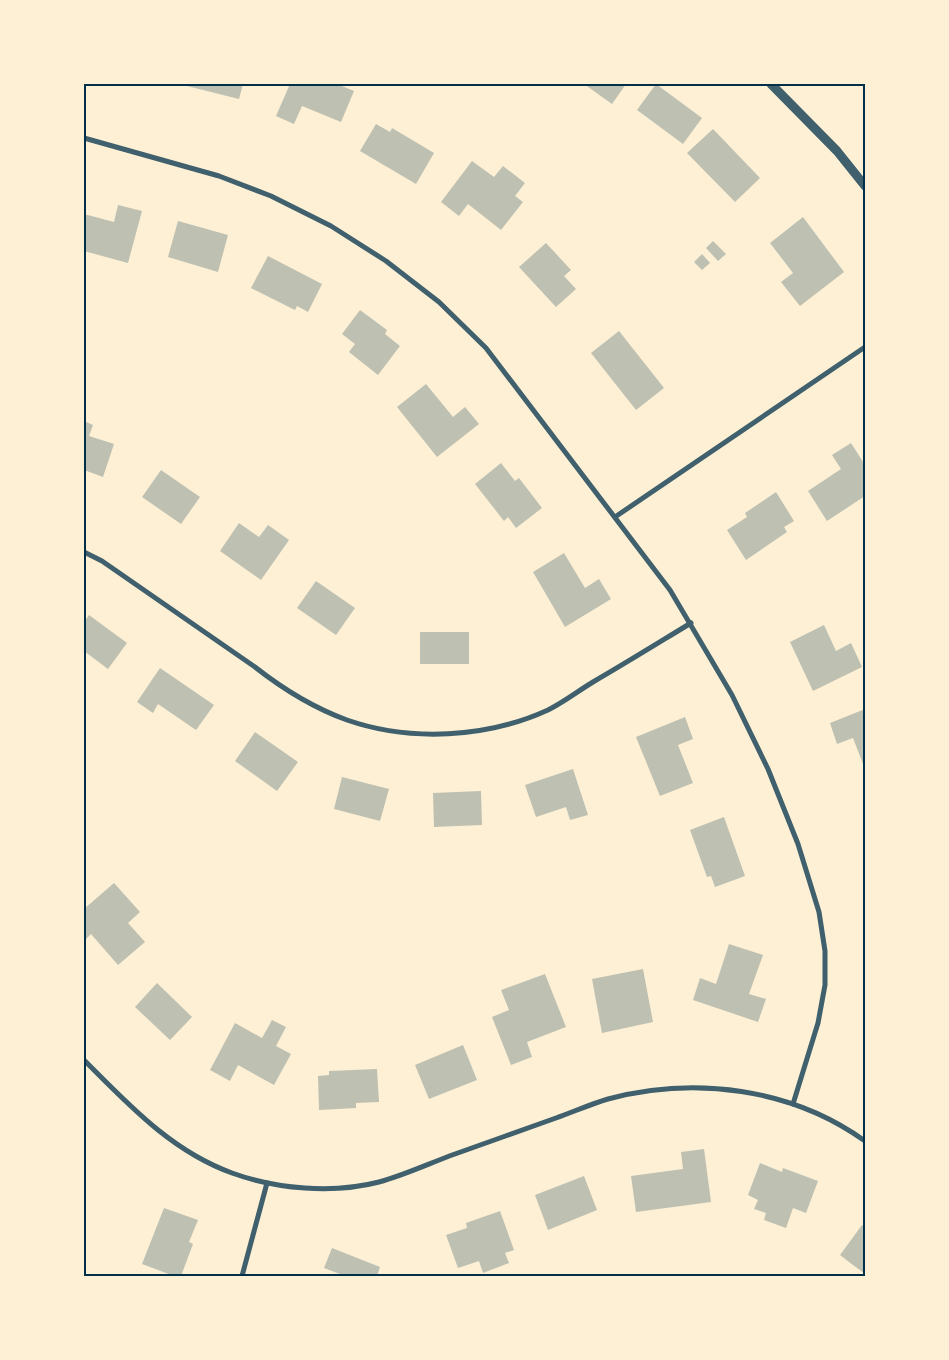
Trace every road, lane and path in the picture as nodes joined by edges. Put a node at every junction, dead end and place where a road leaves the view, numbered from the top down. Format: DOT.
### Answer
graph roads {
  1 [pos="771,84"];
  2 [pos="84,138"];
  3 [pos="865,186"];
  4 [pos="865,347"];
  5 [pos="614,517"];
  6 [pos="84,552"];
  7 [pos="691,623"];
  8 [pos="84,1060"];
  9 [pos="793,1104"];
  10 [pos="865,1141"];
  11 [pos="267,1183"];
  12 [pos="242,1276"];
  1 -- 3 [label="street"];
  2 -- 5 [label="street"];
  4 -- 5 [label="street"];
  5 -- 7 [label="street"];
  6 -- 7 [label="street"];
  7 -- 9 [label="street"];
  8 -- 11 [label="street"];
  9 -- 10 [label="street"];
  9 -- 11 [label="street"];
  11 -- 12 [label="street"];
}
